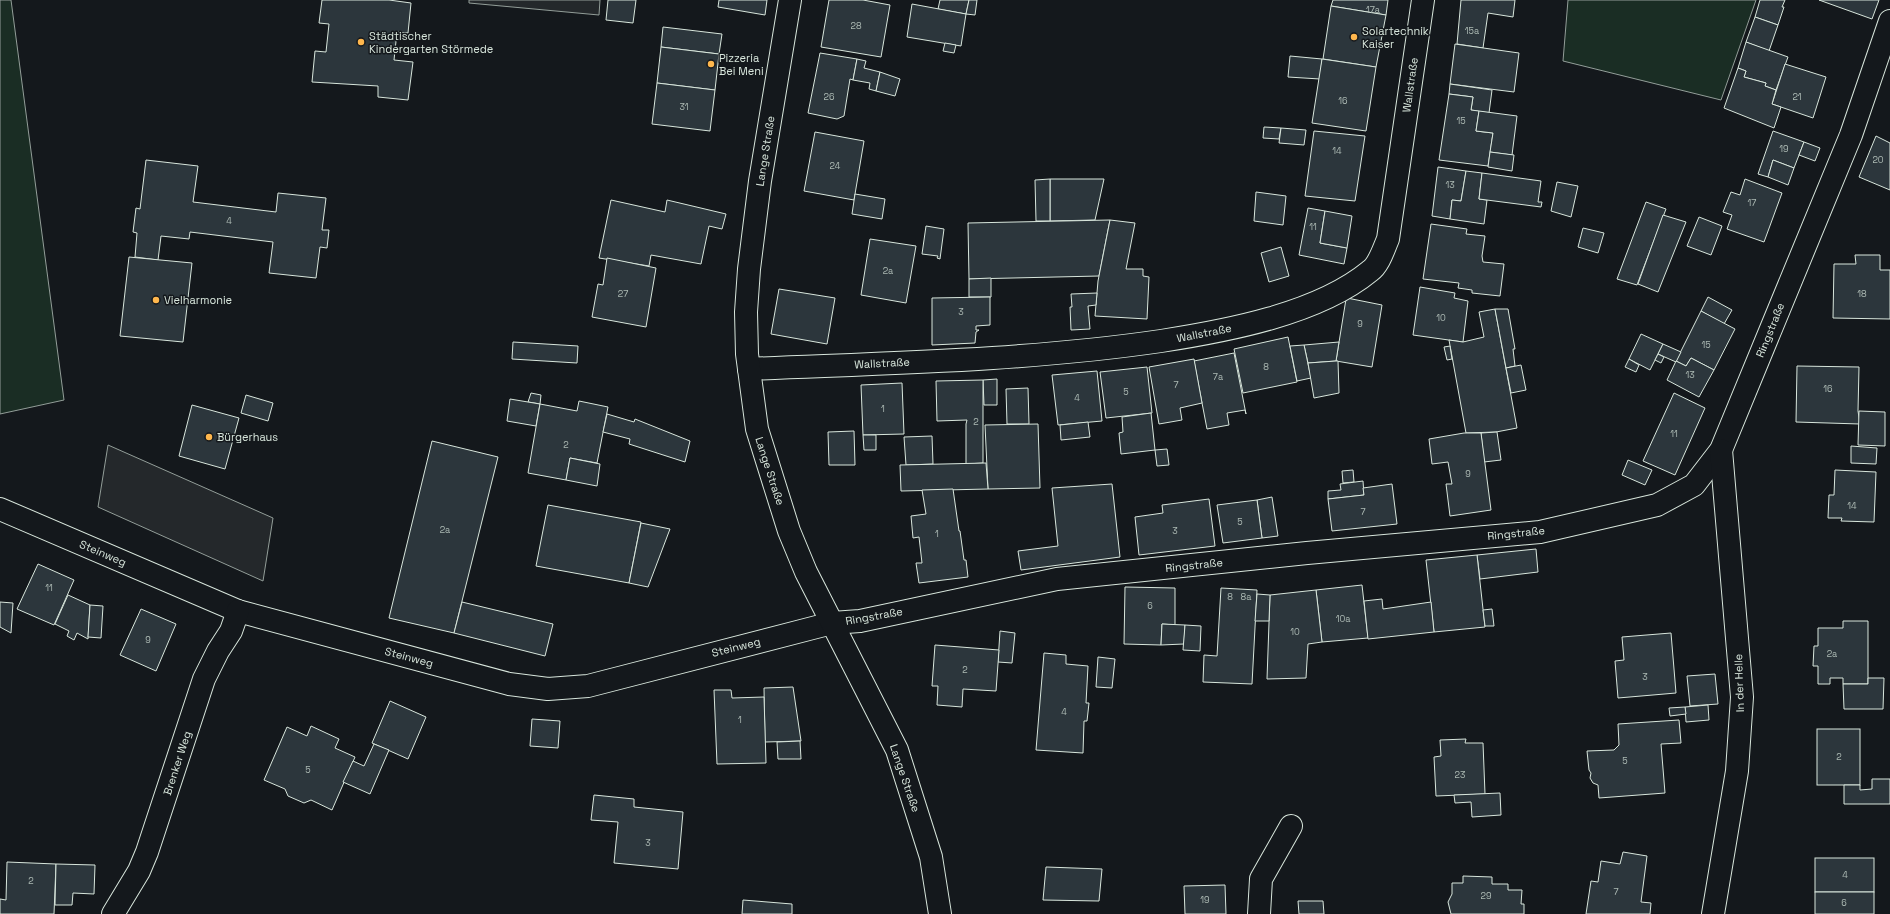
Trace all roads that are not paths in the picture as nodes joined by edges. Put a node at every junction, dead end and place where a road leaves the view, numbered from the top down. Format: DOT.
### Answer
graph roads {
  1 [pos="790,0"];
  2 [pos="1422,0"];
  3 [pos="1890,22"];
  4 [pos="749,369"];
  5 [pos="1721,450"];
  6 [pos="0,509"];
  7 [pos="238,611"];
  8 [pos="832,623"];
  9 [pos="1291,826"];
  10 [pos="113,914"];
  11 [pos="940,914"];
  12 [pos="1259,914"];
  13 [pos="1713,914"];
  1 -- 4 [label="street, Lange Straße"];
  2 -- 4 [label="street, Wallstraße"];
  3 -- 5 [label="street, Ringstraße"];
  4 -- 8 [label="street, Lange Straße"];
  5 -- 8 [label="street, Ringstraße"];
  5 -- 13 [label="street, In der Helle"];
  6 -- 7 [label="street, Steinweg"];
  7 -- 8 [label="street, Steinweg"];
  7 -- 10 [label="street, Brenker Weg"];
  8 -- 11 [label="street, Lange Straße"];
  9 -- 12 [label="street"];
}
